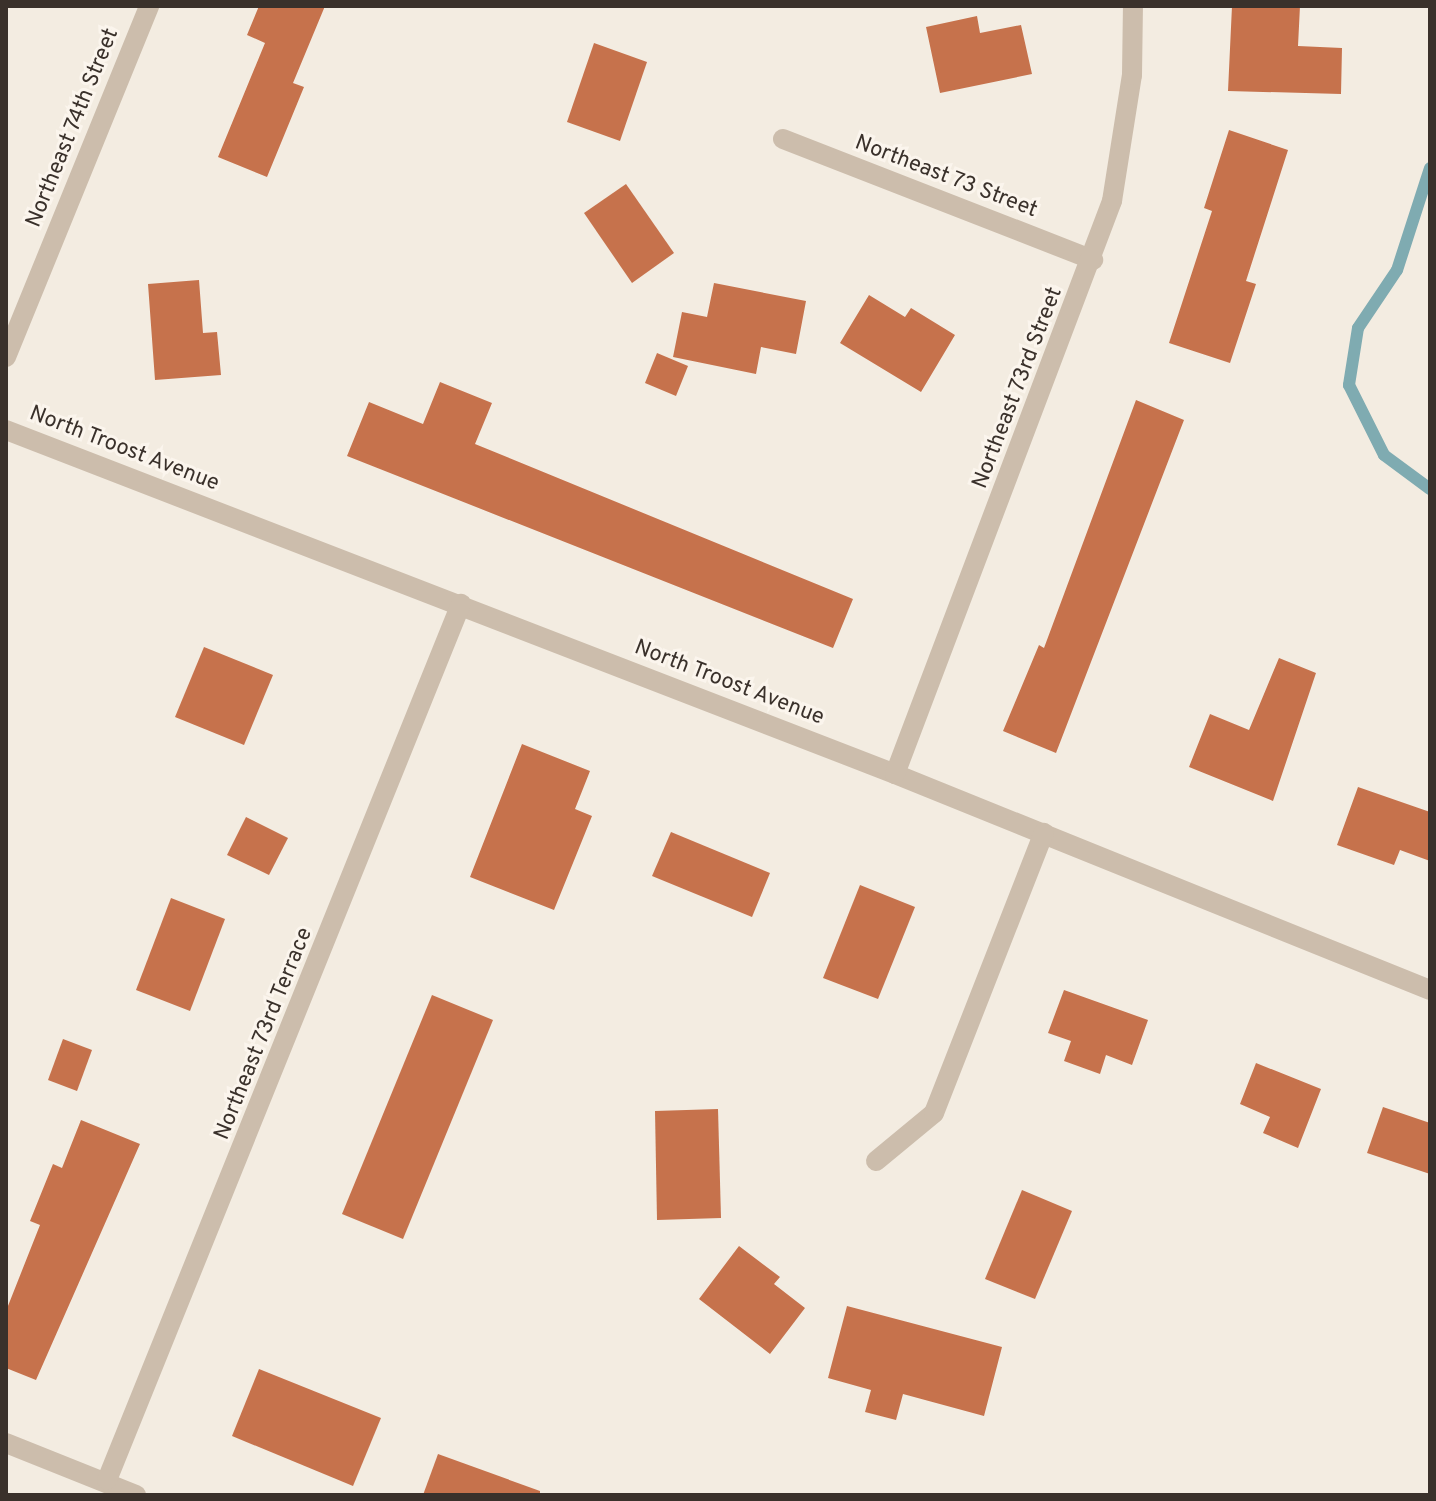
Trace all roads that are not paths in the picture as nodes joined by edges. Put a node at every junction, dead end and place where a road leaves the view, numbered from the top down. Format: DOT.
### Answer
graph roads {
  1 [pos="149,6"];
  2 [pos="1133,6"];
  3 [pos="783,139"];
  4 [pos="1093,260"];
  5 [pos="6,357"];
  6 [pos="6,430"];
  7 [pos="461,604"];
  8 [pos="895,774"];
  9 [pos="1044,833"];
  10 [pos="1430,990"];
  11 [pos="876,1161"];
  12 [pos="6,1443"];
  13 [pos="107,1480"];
  14 [pos="136,1495"];
  1 -- 5 [label="street, Northeast 74th Street"];
  2 -- 4 [label="street, Northeast 73rd Street"];
  3 -- 4 [label="street, Northeast 73 Street"];
  4 -- 8 [label="street, Northeast 73rd Street"];
  6 -- 7 [label="street, North Troost Avenue"];
  7 -- 8 [label="street, North Troost Avenue"];
  7 -- 13 [label="street, Northeast 73rd Terrace"];
  8 -- 9 [label="street, North Troost Avenue"];
  9 -- 10 [label="street, North Troost Avenue"];
  9 -- 11 [label="street"];
  12 -- 13 [label="street"];
  13 -- 14 [label="street"];
}
